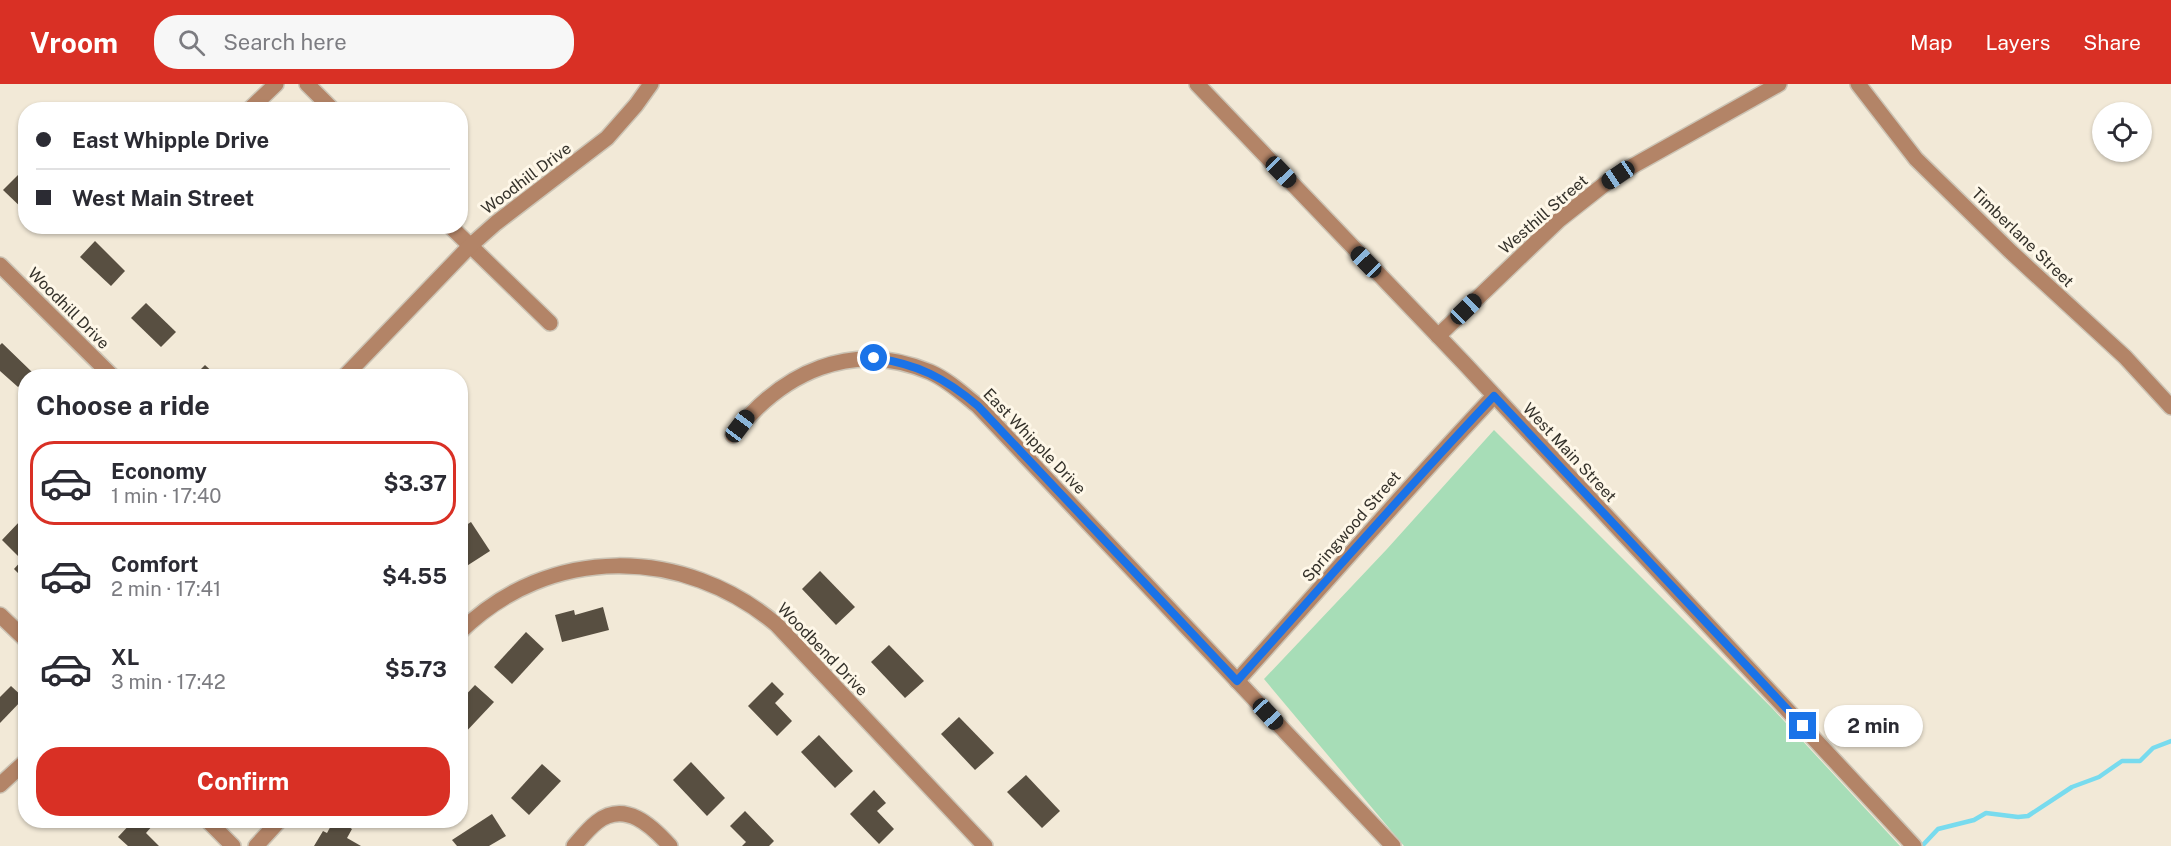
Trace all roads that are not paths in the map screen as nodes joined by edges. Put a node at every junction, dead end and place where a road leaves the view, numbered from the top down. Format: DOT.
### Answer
graph roads {
  1 [pos="276,84"];
  2 [pos="307,84"];
  3 [pos="651,84"];
  4 [pos="1197,84"];
  5 [pos="1779,84"];
  6 [pos="1858,84"];
  7 [pos="257,102"];
  8 [pos="325,102"];
  9 [pos="458,234"];
  10 [pos="470,246"];
  11 [pos="0,265"];
  12 [pos="550,323"];
  13 [pos="1438,336"];
  14 [pos="105,369"];
  15 [pos="352,369"];
  16 [pos="1494,396"];
  17 [pos="2171,408"];
  18 [pos="733,435"];
  19 [pos="0,615"];
  20 [pos="468,625"];
  21 [pos="18,632"];
  22 [pos="1237,681"];
  23 [pos="18,768"];
  24 [pos="0,785"];
  25 [pos="215,828"];
  26 [pos="273,828"];
  27 [pos="233,846"];
  28 [pos="256,846"];
  29 [pos="573,846"];
  30 [pos="670,846"];
  31 [pos="985,846"];
  32 [pos="1393,846"];
  33 [pos="1914,846"];
  1 -- 7 [label="street"];
  2 -- 8 [label="street"];
  3 -- 10 [label="street, Woodhill Drive"];
  4 -- 13 [label="street, West Main Street"];
  5 -- 13 [label="street, Westhill Street"];
  6 -- 17 [label="street, Timberlane Street"];
  9 -- 10 [label="street"];
  10 -- 12 [label="street"];
  10 -- 15 [label="street, Woodhill Drive"];
  11 -- 14 [label="street, Woodhill Drive"];
  13 -- 16 [label="street, West Main Street"];
  16 -- 22 [label="street, Springwood Street"];
  16 -- 33 [label="street, West Main Street"];
  18 -- 22 [label="street, East Whipple Drive"];
  19 -- 21 [label="street"];
  20 -- 31 [label="street, Woodbend Drive"];
  22 -- 32 [label="street, East Whipple Drive"];
  23 -- 24 [label="street"];
  25 -- 27 [label="street"];
  26 -- 28 [label="street"];
  29 -- 30 [label="street"];
}
